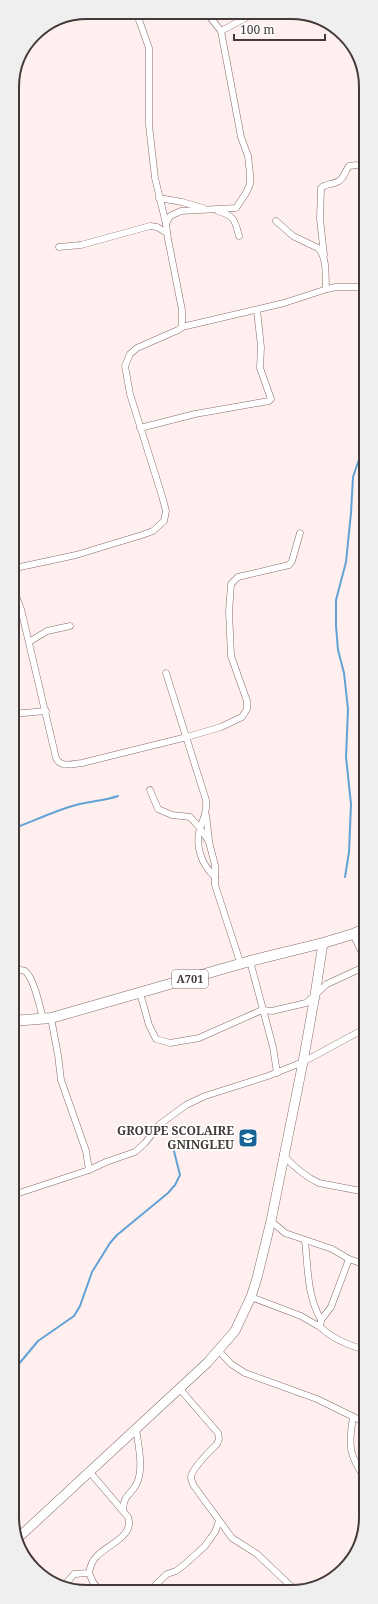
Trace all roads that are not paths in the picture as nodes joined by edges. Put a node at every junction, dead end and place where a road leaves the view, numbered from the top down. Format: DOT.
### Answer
graph roads {
  1 [pos="139,19"];
  2 [pos="212,19"];
  3 [pos="244,19"];
  4 [pos="221,31"];
  5 [pos="359,166"];
  6 [pos="159,198"];
  7 [pos="231,209"];
  8 [pos="213,210"];
  9 [pos="232,217"];
  10 [pos="276,221"];
  11 [pos="166,224"];
  12 [pos="167,233"];
  13 [pos="239,236"];
  14 [pos="59,247"];
  15 [pos="324,256"];
  16 [pos="359,287"];
  17 [pos="326,289"];
  18 [pos="257,310"];
  19 [pos="182,327"];
  20 [pos="140,428"];
  21 [pos="300,532"];
  22 [pos="19,567"];
  23 [pos="19,604"];
  24 [pos="70,626"];
  25 [pos="29,642"];
  26 [pos="166,673"];
  27 [pos="46,711"];
  28 [pos="19,713"];
  29 [pos="187,737"];
  30 [pos="150,790"];
  31 [pos="206,814"];
  32 [pos="200,828"];
  33 [pos="209,842"];
  34 [pos="215,876"];
  35 [pos="359,931"];
  36 [pos="353,934"];
  37 [pos="323,943"];
  38 [pos="359,946"];
  39 [pos="245,963"];
  40 [pos="359,969"];
  41 [pos="19,970"];
  42 [pos="140,993"];
  43 [pos="315,995"];
  44 [pos="262,1010"];
  45 [pos="47,1018"];
  46 [pos="19,1021"];
  47 [pos="359,1032"];
  48 [pos="303,1062"];
  49 [pos="277,1073"];
  50 [pos="284,1155"];
  51 [pos="89,1170"];
  52 [pos="359,1191"];
  53 [pos="19,1193"];
  54 [pos="270,1221"];
  55 [pos="305,1241"];
  56 [pos="349,1259"];
  57 [pos="359,1263"];
  58 [pos="251,1297"];
  59 [pos="320,1320"];
  60 [pos="320,1327"];
  61 [pos="359,1347"];
  62 [pos="219,1351"];
  63 [pos="179,1388"];
  64 [pos="352,1417"];
  65 [pos="359,1420"];
  66 [pos="136,1428"];
  67 [pos="89,1470"];
  68 [pos="359,1470"];
  69 [pos="123,1510"];
  70 [pos="219,1521"];
  71 [pos="21,1535"];
  72 [pos="89,1573"];
  73 [pos="67,1582"];
  74 [pos="96,1585"];
  75 [pos="155,1585"];
  76 [pos="290,1585"];
  1 -- 6 [label="street"];
  2 -- 4 [label="street"];
  3 -- 4 [label="street"];
  4 -- 7 [label="street"];
  5 -- 15 [label="street"];
  6 -- 8 [label="street"];
  6 -- 11 [label="street"];
  7 -- 8 [label="street"];
  7 -- 9 [label="street"];
  8 -- 9 [label="street"];
  8 -- 11 [label="street"];
  9 -- 13 [label="street"];
  10 -- 15 [label="street"];
  11 -- 12 [label="street"];
  12 -- 14 [label="street"];
  12 -- 19 [label="street"];
  15 -- 17 [label="street"];
  16 -- 17 [label="street"];
  17 -- 18 [label="street"];
  18 -- 19 [label="street"];
  18 -- 20 [label="street"];
  19 -- 20 [label="street"];
  20 -- 22 [label="street"];
  21 -- 29 [label="street"];
  23 -- 25 [label="street"];
  24 -- 25 [label="street"];
  25 -- 27 [label="street"];
  26 -- 29 [label="street"];
  27 -- 28 [label="street"];
  27 -- 29 [label="street"];
  29 -- 31 [label="street"];
  30 -- 32 [label="street"];
  31 -- 32 [label="street"];
  31 -- 33 [label="street"];
  32 -- 33 [label="street"];
  32 -- 34 [label="street"];
  33 -- 34 [label="street"];
  34 -- 39 [label="street"];
  35 -- 36 [label="main road, A701"];
  36 -- 37 [label="main road, A701"];
  36 -- 38 [label="street"];
  37 -- 39 [label="main road, A701"];
  37 -- 43 [label="street"];
  39 -- 42 [label="main road, A701"];
  39 -- 44 [label="street"];
  40 -- 43 [label="street"];
  41 -- 45 [label="street"];
  42 -- 44 [label="street"];
  42 -- 45 [label="main road, A701"];
  43 -- 44 [label="street"];
  43 -- 48 [label="street"];
  44 -- 49 [label="street"];
  45 -- 46 [label="main road, A701"];
  45 -- 51 [label="street"];
  47 -- 48 [label="street"];
  48 -- 49 [label="street"];
  48 -- 50 [label="street"];
  49 -- 51 [label="street"];
  50 -- 52 [label="street"];
  50 -- 54 [label="street"];
  51 -- 53 [label="street"];
  54 -- 55 [label="street"];
  54 -- 58 [label="street"];
  55 -- 56 [label="street"];
  55 -- 59 [label="street"];
  56 -- 57 [label="street"];
  56 -- 59 [label="street"];
  58 -- 60 [label="street"];
  58 -- 62 [label="street"];
  59 -- 60 [label="street"];
  60 -- 61 [label="street"];
  62 -- 63 [label="street"];
  62 -- 64 [label="street"];
  63 -- 66 [label="street"];
  63 -- 70 [label="street"];
  64 -- 65 [label="street"];
  64 -- 68 [label="street"];
  66 -- 67 [label="street"];
  66 -- 69 [label="street"];
  67 -- 69 [label="street"];
  67 -- 71 [label="street"];
  69 -- 72 [label="street"];
  70 -- 75 [label="street"];
  70 -- 76 [label="street"];
  72 -- 73 [label="street"];
  72 -- 74 [label="street"];
}
